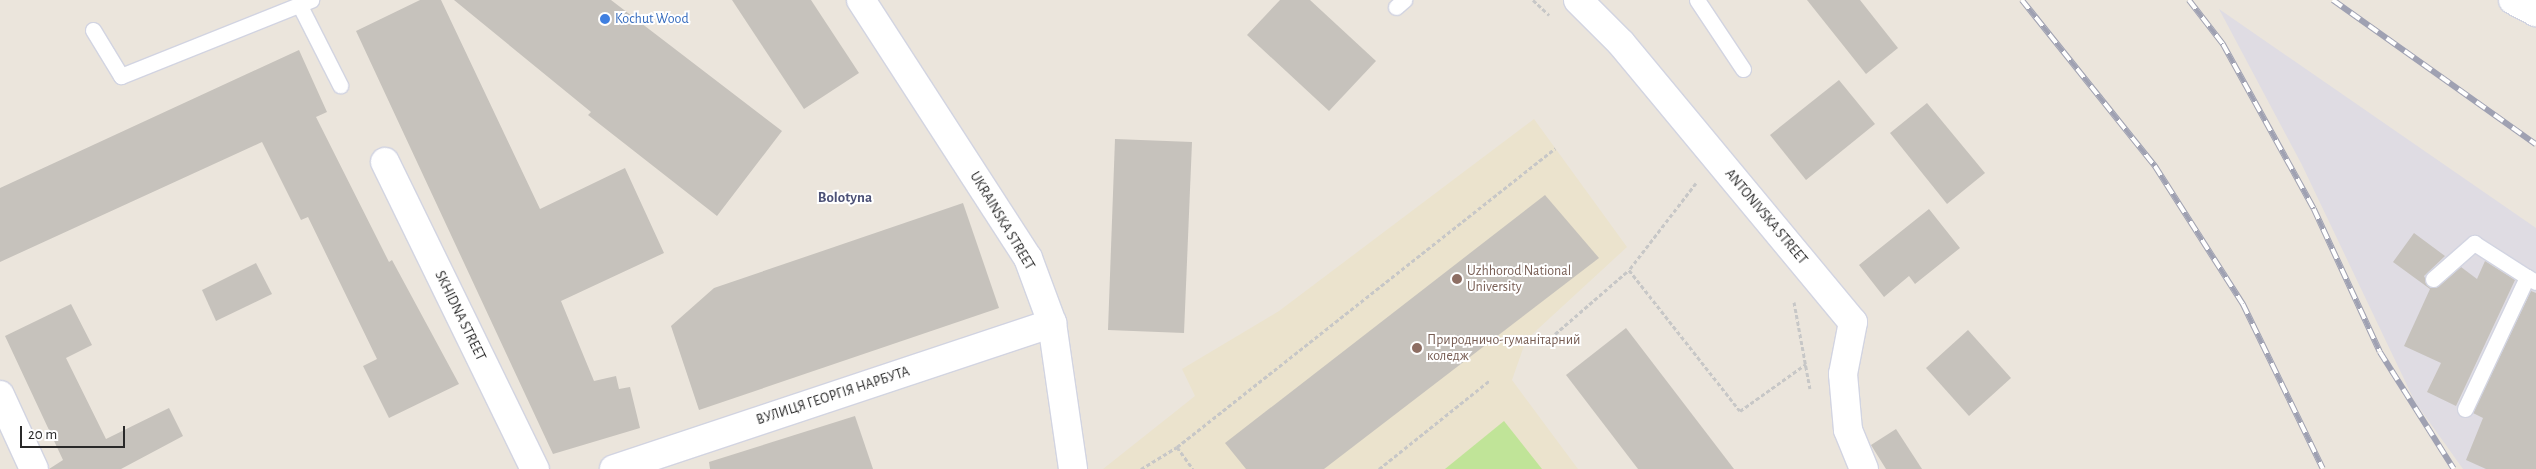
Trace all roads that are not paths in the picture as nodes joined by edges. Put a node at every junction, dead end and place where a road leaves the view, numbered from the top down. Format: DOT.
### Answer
graph roads {
  1 [pos="861,0"];
  2 [pos="1578,0"];
  3 [pos="1697,0"];
  4 [pos="2513,0"];
  5 [pos="306,3"];
  6 [pos="2536,12"];
  7 [pos="93,30"];
  8 [pos="1742,69"];
  9 [pos="340,84"];
  10 [pos="385,162"];
  11 [pos="2434,279"];
  12 [pos="2531,279"];
  13 [pos="1052,323"];
  14 [pos="0,395"];
  15 [pos="2464,409"];
  16 [pos="34,469"];
  17 [pos="535,469"];
  18 [pos="614,469"];
  19 [pos="1073,469"];
  20 [pos="1864,469"];
  1 -- 13 [label="street, UKRAINSKA STREET"];
  2 -- 20 [label="street, ANTONIVSKA STREET"];
  3 -- 8 [label="lane"];
  4 -- 6 [label="street"];
  5 -- 7 [label="lane"];
  5 -- 9 [label="lane"];
  10 -- 17 [label="street, SKHIDNA STREET"];
  11 -- 12 [label="lane"];
  12 -- 15 [label="lane"];
  13 -- 18 [label="street, ВУЛИЦЯ ГЕОРГІЯ НАРБУТА"];
  13 -- 19 [label="street, UKRAINSKA STREET"];
  14 -- 16 [label="street"];
}
